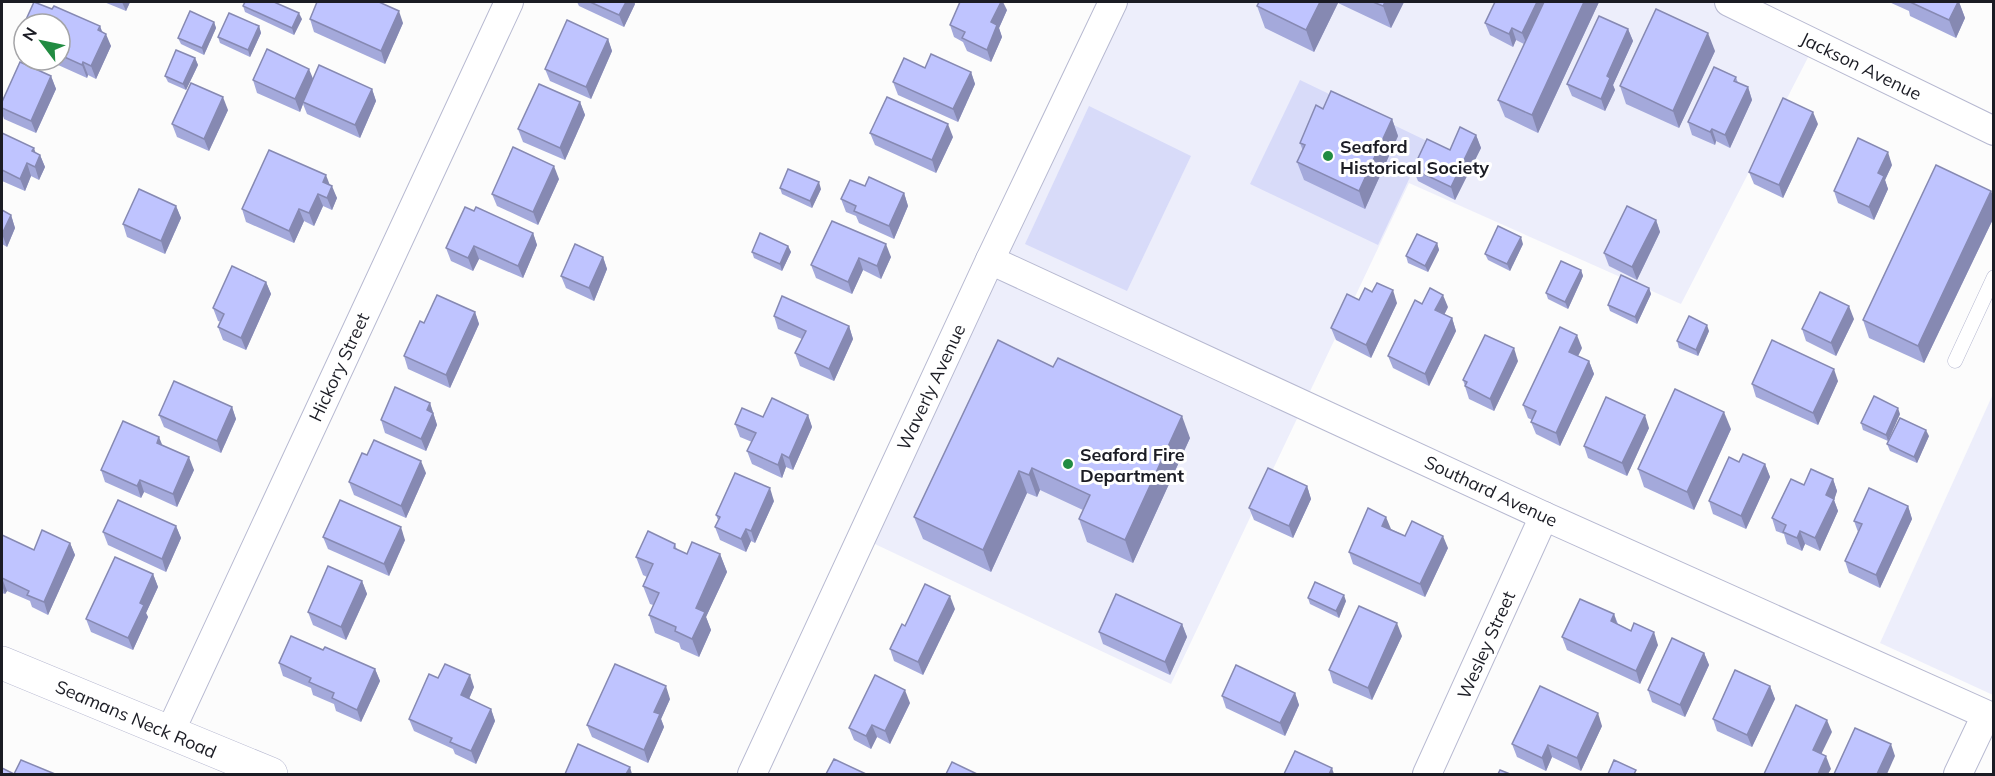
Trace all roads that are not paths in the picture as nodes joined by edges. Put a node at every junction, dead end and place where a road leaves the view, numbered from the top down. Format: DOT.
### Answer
graph roads {
  1 [pos="509,2"];
  2 [pos="1113,2"];
  3 [pos="1729,2"];
  4 [pos="1994,131"];
  5 [pos="990,260"];
  6 [pos="1994,277"];
  7 [pos="1954,361"];
  8 [pos="1544,516"];
  9 [pos="2,663"];
  10 [pos="1990,717"];
  11 [pos="170,732"];
  12 [pos="271,774"];
  13 [pos="752,774"];
  14 [pos="1427,774"];
  15 [pos="1958,774"];
  1 -- 11 [label="street, Hickory Street"];
  2 -- 5 [label="street, Waverly Avenue"];
  3 -- 4 [label="street, Jackson Avenue"];
  5 -- 8 [label="street, Southard Avenue"];
  5 -- 13 [label="street, Waverly Avenue"];
  6 -- 7 [label="lane"];
  8 -- 10 [label="street, Southard Avenue"];
  8 -- 14 [label="street, Wesley Street"];
  9 -- 11 [label="street, Seamans Neck Road"];
  10 -- 15 [label="street"];
  11 -- 12 [label="street, Seamans Neck Road"];
}
